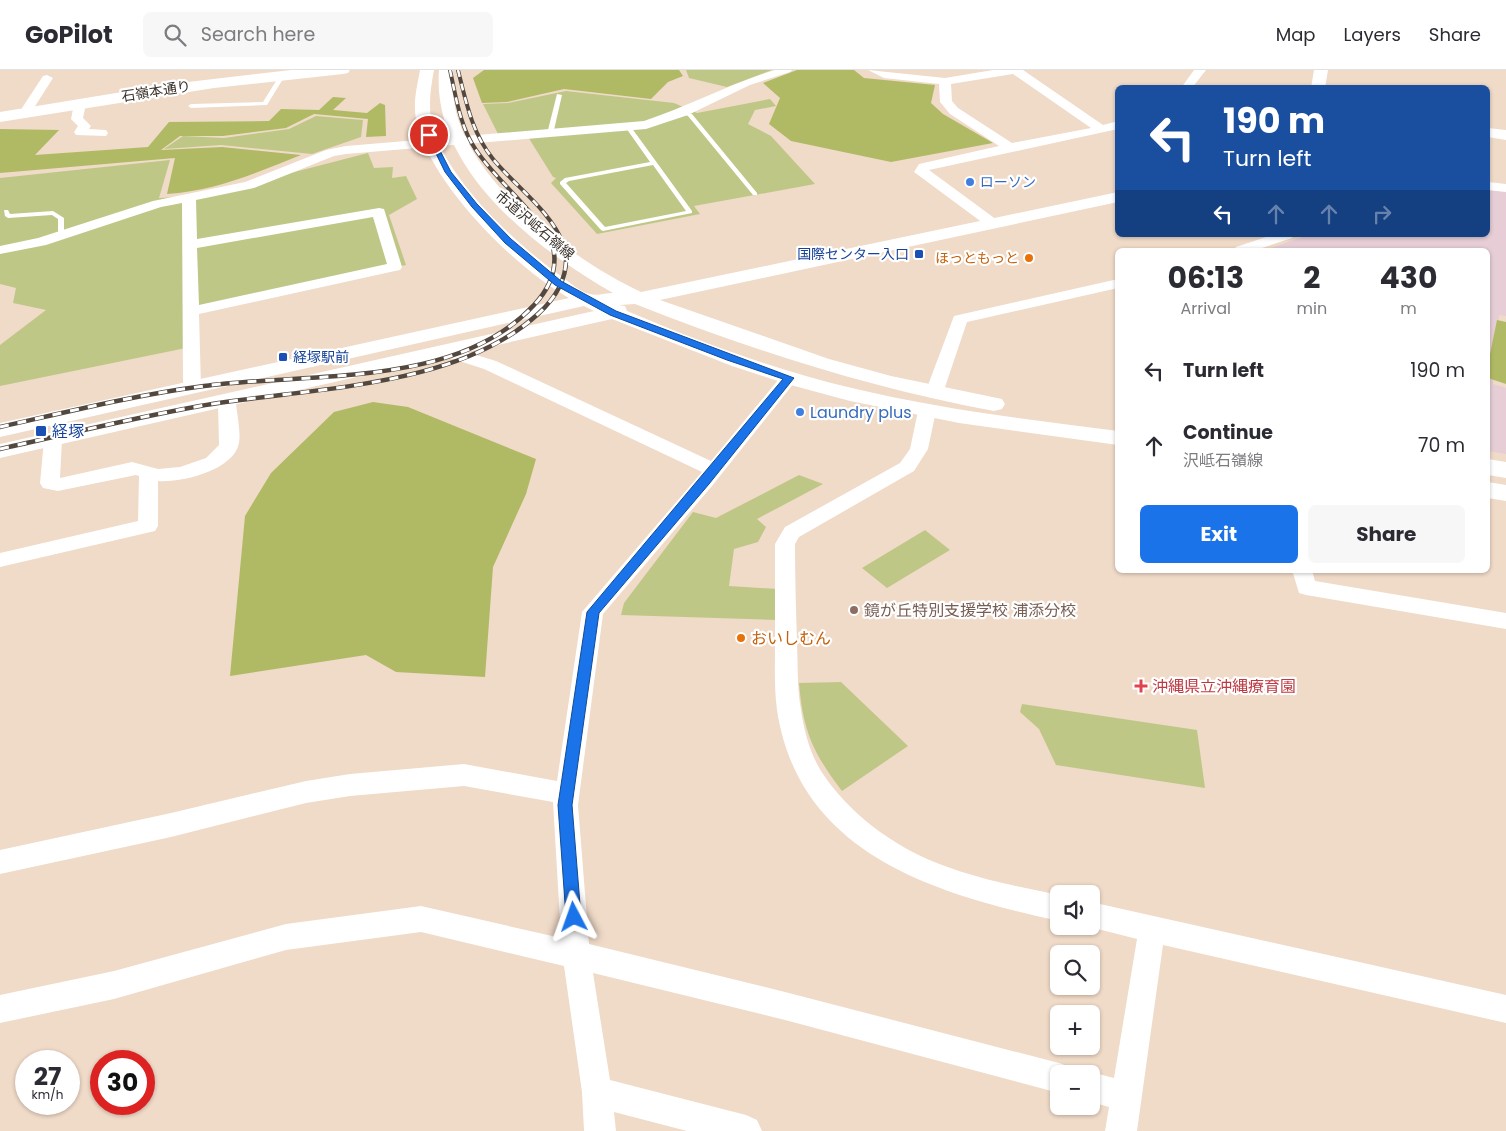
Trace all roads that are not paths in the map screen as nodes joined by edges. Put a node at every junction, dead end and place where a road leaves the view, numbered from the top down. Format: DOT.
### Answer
graph roads {
  1 [pos="343,70"];
  2 [pos="427,70"];
  3 [pos="446,70"];
  4 [pos="786,70"];
  5 [pos="874,70"];
  6 [pos="1015,70"];
  7 [pos="1200,70"];
  8 [pos="1321,70"];
  9 [pos="282,74"];
  10 [pos="47,78"];
  11 [pos="945,81"];
  12 [pos="1188,85"];
  13 [pos="1318,85"];
  14 [pos="559,95"];
  15 [pos="80,104"];
  16 [pos="191,106"];
  17 [pos="28,108"];
  18 [pos="684,112"];
  19 [pos="0,117"];
  20 [pos="1115,126"];
  21 [pos="629,128"];
  22 [pos="1101,129"];
  23 [pos="102,133"];
  24 [pos="554,133"];
  25 [pos="1490,133"];
  26 [pos="1506,135"];
  27 [pos="1010,147"];
  28 [pos="653,163"];
  29 [pos="1490,186"];
  30 [pos="1506,188"];
  31 [pos="755,194"];
  32 [pos="189,198"];
  33 [pos="1115,198"];
  34 [pos="6,211"];
  35 [pos="992,223"];
  36 [pos="61,236"];
  37 [pos="1281,237"];
  38 [pos="189,245"];
  39 [pos="1247,248"];
  40 [pos="0,250"];
  41 [pos="736,279"];
  42 [pos="1115,284"];
  43 [pos="639,298"];
  44 [pos="586,300"];
  45 [pos="192,311"];
  46 [pos="613,313"];
  47 [pos="720,328"];
  48 [pos="447,351"];
  49 [pos="789,378"];
  50 [pos="192,387"];
  51 [pos="930,402"];
  52 [pos="227,403"];
  53 [pos="1115,420"];
  54 [pos="0,430"];
  55 [pos="1115,437"];
  56 [pos="53,440"];
  57 [pos="0,452"];
  58 [pos="1490,467"];
  59 [pos="714,470"];
  60 [pos="1506,470"];
  61 [pos="149,474"];
  62 [pos="1490,490"];
  63 [pos="1506,493"];
  64 [pos="0,560"];
  65 [pos="1303,573"];
  66 [pos="1506,620"];
  67 [pos="566,794"];
  68 [pos="0,862"];
  69 [pos="1050,906"];
  70 [pos="1100,917"];
  71 [pos="1152,929"];
  72 [pos="576,955"];
  73 [pos="0,1009"];
  74 [pos="1506,1009"];
  75 [pos="1050,1076"];
  76 [pos="1100,1089"];
  77 [pos="597,1092"];
  78 [pos="1126,1096"];
  79 [pos="600,1131"];
  80 [pos="746,1131"];
  81 [pos="1121,1131"];
  1 -- 9 [label="main road, 石嶺本通り"];
  2 -- 44 [label="street"];
  3 -- 43 [label="street, 市道沢岻石嶺線"];
  4 -- 18 [label="street"];
  5 -- 11 [label="street"];
  6 -- 11 [label="street"];
  6 -- 22 [label="street"];
  7 -- 12 [label="street"];
  8 -- 13 [label="street"];
  9 -- 15 [label="main road, 石嶺本通り"];
  9 -- 16 [label="lane"];
  10 -- 17 [label="street"];
  11 -- 27 [label="street"];
  14 -- 24 [label="lane"];
  15 -- 19 [label="main road, 石嶺本通り"];
  15 -- 23 [label="street"];
  18 -- 21 [label="street"];
  18 -- 31 [label="lane"];
  20 -- 22 [label="street"];
  21 -- 24 [label="street"];
  21 -- 28 [label="lane"];
  22 -- 27 [label="street"];
  24 -- 32 [label="street"];
  25 -- 26 [label="street"];
  27 -- 35 [label="street"];
  28 -- 28 [label="lane"];
  29 -- 30 [label="street"];
  32 -- 36 [label="street"];
  32 -- 38 [label="street"];
  33 -- 35 [label="street"];
  34 -- 36 [label="lane"];
  35 -- 41 [label="street"];
  36 -- 40 [label="street"];
  37 -- 39 [label="street"];
  38 -- 45 [label="street"];
  38 -- 45 [label="street"];
  41 -- 43 [label="street"];
  41 -- 47 [label="street"];
  42 -- 51 [label="street"];
  43 -- 44 [label="street"];
  43 -- 46 [label="street"];
  43 -- 47 [label="street"];
  44 -- 46 [label="street"];
  44 -- 50 [label="street"];
  45 -- 50 [label="street"];
  46 -- 48 [label="street"];
  46 -- 49 [label="street"];
  47 -- 51 [label="street"];
  48 -- 52 [label="street"];
  48 -- 59 [label="street"];
  49 -- 51 [label="street"];
  49 -- 59 [label="street"];
  50 -- 54 [label="street"];
  51 -- 53 [label="street"];
  51 -- 55 [label="street"];
  51 -- 69 [label="street"];
  52 -- 56 [label="street"];
  52 -- 61 [label="street"];
  56 -- 57 [label="street"];
  56 -- 61 [label="street"];
  58 -- 60 [label="street"];
  59 -- 67 [label="street"];
  61 -- 64 [label="street"];
  62 -- 63 [label="street"];
  65 -- 66 [label="street"];
  67 -- 68 [label="street"];
  67 -- 72 [label="street"];
  70 -- 71 [label="street"];
  71 -- 74 [label="street"];
  71 -- 78 [label="street"];
  72 -- 73 [label="street"];
  72 -- 75 [label="street"];
  72 -- 77 [label="street"];
  76 -- 78 [label="street"];
  77 -- 79 [label="street"];
  77 -- 80 [label="street"];
  78 -- 81 [label="street"];
}
